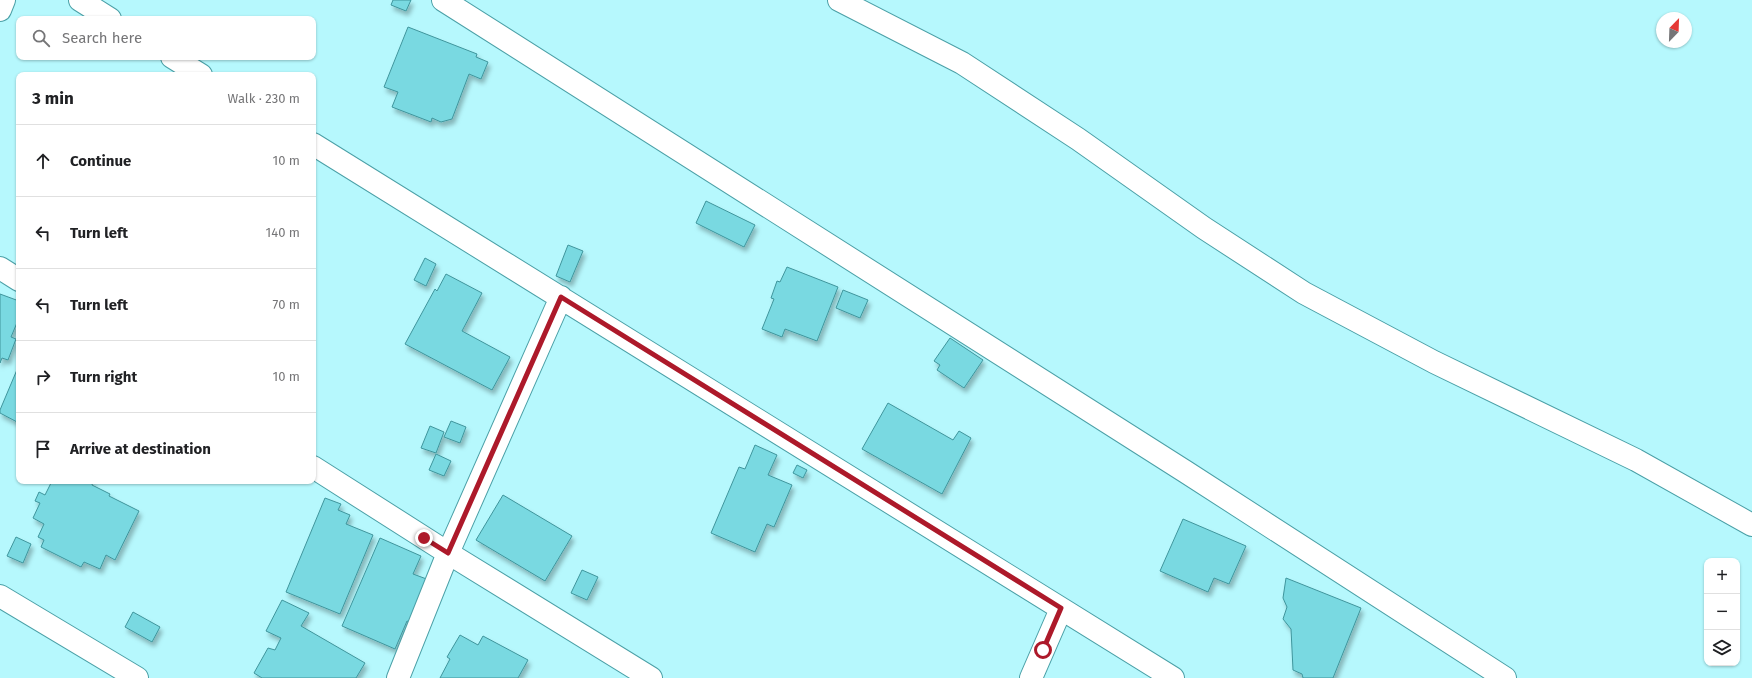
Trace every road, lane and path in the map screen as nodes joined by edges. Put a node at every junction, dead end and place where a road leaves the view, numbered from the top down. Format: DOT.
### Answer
graph roads {
  1 [pos="4,0"];
  2 [pos="80,0"];
  3 [pos="442,0"];
  4 [pos="839,0"];
  5 [pos="0,10"];
  6 [pos="105,16"];
  7 [pos="177,60"];
  8 [pos="196,72"];
  9 [pos="316,146"];
  10 [pos="0,268"];
  11 [pos="16,278"];
  12 [pos="561,297"];
  13 [pos="316,469"];
  14 [pos="1752,525"];
  15 [pos="448,553"];
  16 [pos="0,596"];
  17 [pos="1061,608"];
  18 [pos="137,678"];
  19 [pos="398,678"];
  20 [pos="651,678"];
  21 [pos="1031,678"];
  22 [pos="1173,678"];
  23 [pos="1505,678"];
  1 -- 5 [label="street"];
  2 -- 6 [label="street"];
  3 -- 23 [label="street"];
  4 -- 14 [label="street"];
  7 -- 8 [label="street"];
  9 -- 12 [label="street"];
  10 -- 11 [label="street"];
  12 -- 15 [label="street"];
  12 -- 17 [label="street"];
  13 -- 15 [label="street"];
  15 -- 19 [label="street"];
  15 -- 20 [label="street"];
  16 -- 18 [label="street"];
  17 -- 21 [label="street"];
  17 -- 22 [label="street"];
}
